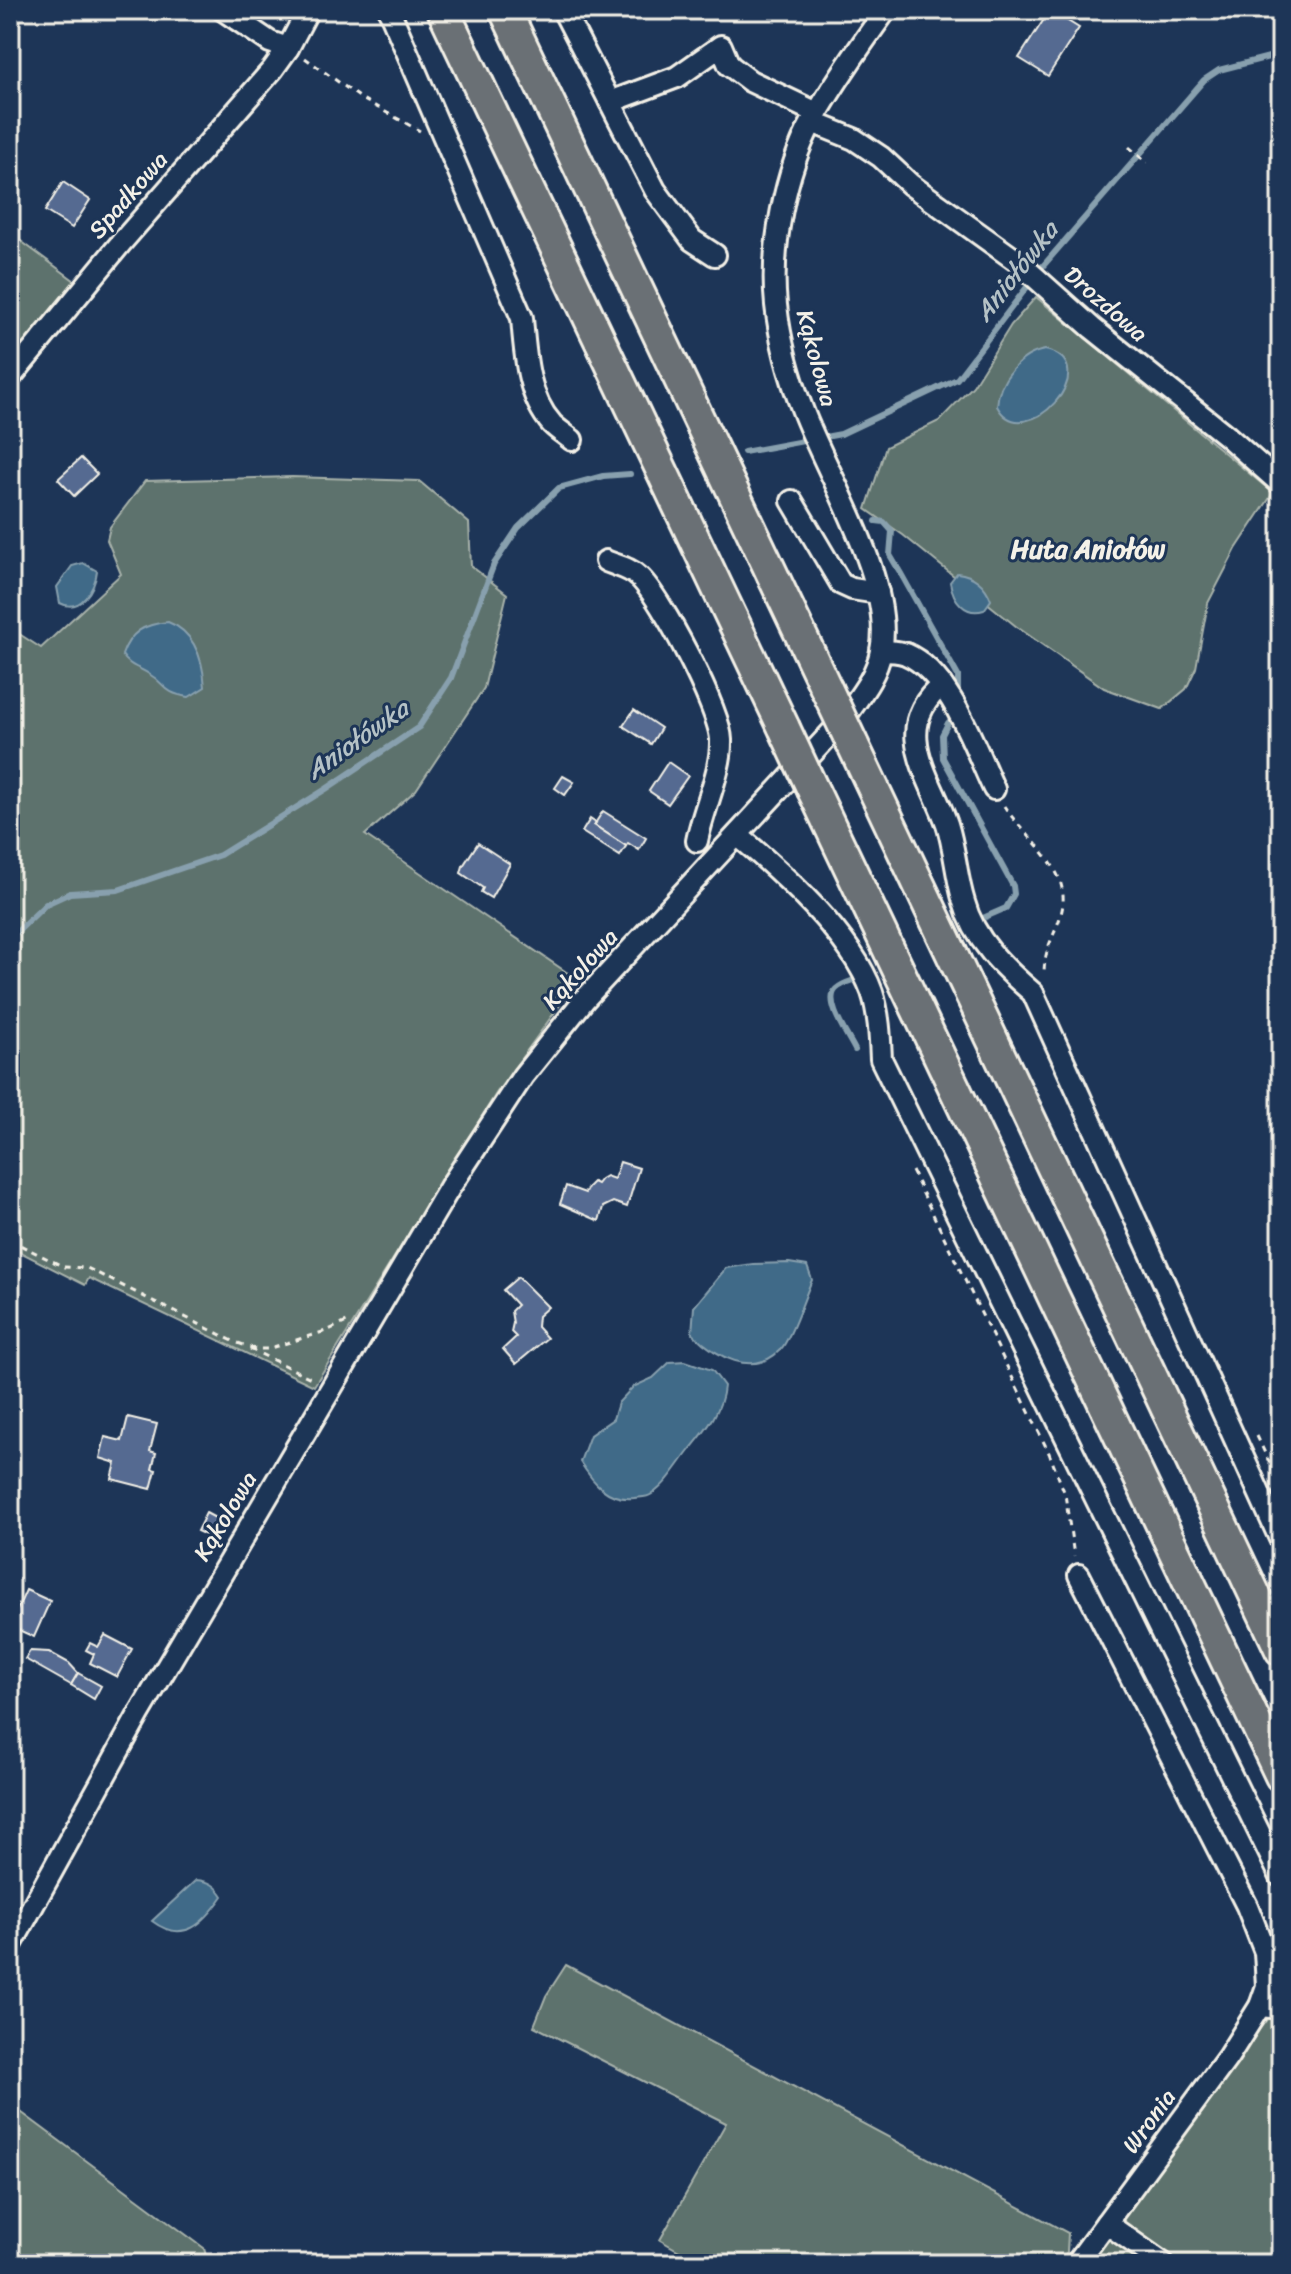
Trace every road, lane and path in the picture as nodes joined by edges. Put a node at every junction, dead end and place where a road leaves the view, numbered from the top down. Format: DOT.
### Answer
graph roads {
  1 [pos="223,10"];
  2 [pos="308,10"];
  3 [pos="389,10"];
  4 [pos="443,10"];
  5 [pos="505,10"];
  6 [pos="563,10"];
  7 [pos="886,10"];
  8 [pos="288,48"];
  9 [pos="610,102"];
  10 [pos="815,117"];
  11 [pos="448,147"];
  12 [pos="1129,147"];
  13 [pos="1147,163"];
  14 [pos="715,255"];
  15 [pos="10,378"];
  16 [pos="572,440"];
  17 [pos="1281,484"];
  18 [pos="792,501"];
  19 [pos="606,561"];
  20 [pos="878,593"];
  21 [pos="881,651"];
  22 [pos="942,685"];
  23 [pos="994,789"];
  24 [pos="737,835"];
  25 [pos="697,841"];
  26 [pos="1044,975"];
  27 [pos="912,1160"];
  28 [pos="10,1240"];
  29 [pos="382,1302"];
  30 [pos="235,1342"];
  31 [pos="331,1388"];
  32 [pos="1255,1431"];
  33 [pos="1281,1488"];
  34 [pos="1281,1541"];
  35 [pos="1079,1575"];
  36 [pos="1281,1650"];
  37 [pos="1281,1776"];
  38 [pos="1281,1877"];
  39 [pos="10,1947"];
  40 [pos="1260,2006"];
  41 [pos="1281,2008"];
  42 [pos="1106,2223"];
  43 [pos="1076,2264"];
  44 [pos="1164,2264"];
  1 -- 8 [label="street"];
  2 -- 8 [label="street, Spadkowa"];
  3 -- 11 [label="street"];
  4 -- 37 [label="highway, bridge"];
  5 -- 36 [label="highway, bridge"];
  6 -- 9 [label="street"];
  7 -- 10 [label="street, Kąkolowa"];
  8 -- 11 [label="path"];
  8 -- 15 [label="street, Spadkowa"];
  9 -- 10 [label="street, Drozdowa"];
  9 -- 14 [label="street"];
  10 -- 17 [label="street, Drozdowa"];
  10 -- 20 [label="street, Kąkolowa"];
  11 -- 16 [label="street"];
  12 -- 13 [label="path"];
  18 -- 20 [label="street"];
  19 -- 25 [label="street"];
  20 -- 21 [label="street, Kąkolowa"];
  21 -- 22 [label="street"];
  21 -- 24 [label="street, Kąkolowa"];
  22 -- 23 [label="street"];
  22 -- 34 [label="street"];
  23 -- 26 [label="path"];
  24 -- 29 [label="street, Kąkolowa"];
  24 -- 38 [label="street"];
  27 -- 35 [label="path"];
  28 -- 30 [label="path"];
  29 -- 30 [label="path"];
  29 -- 31 [label="street, Kąkolowa"];
  30 -- 31 [label="path"];
  31 -- 39 [label="street, Kąkolowa"];
  32 -- 33 [label="path"];
  35 -- 40 [label="street"];
  40 -- 41 [label="street"];
  40 -- 42 [label="street, Wronia"];
  42 -- 43 [label="street, Wronia"];
  42 -- 44 [label="street"];
}
